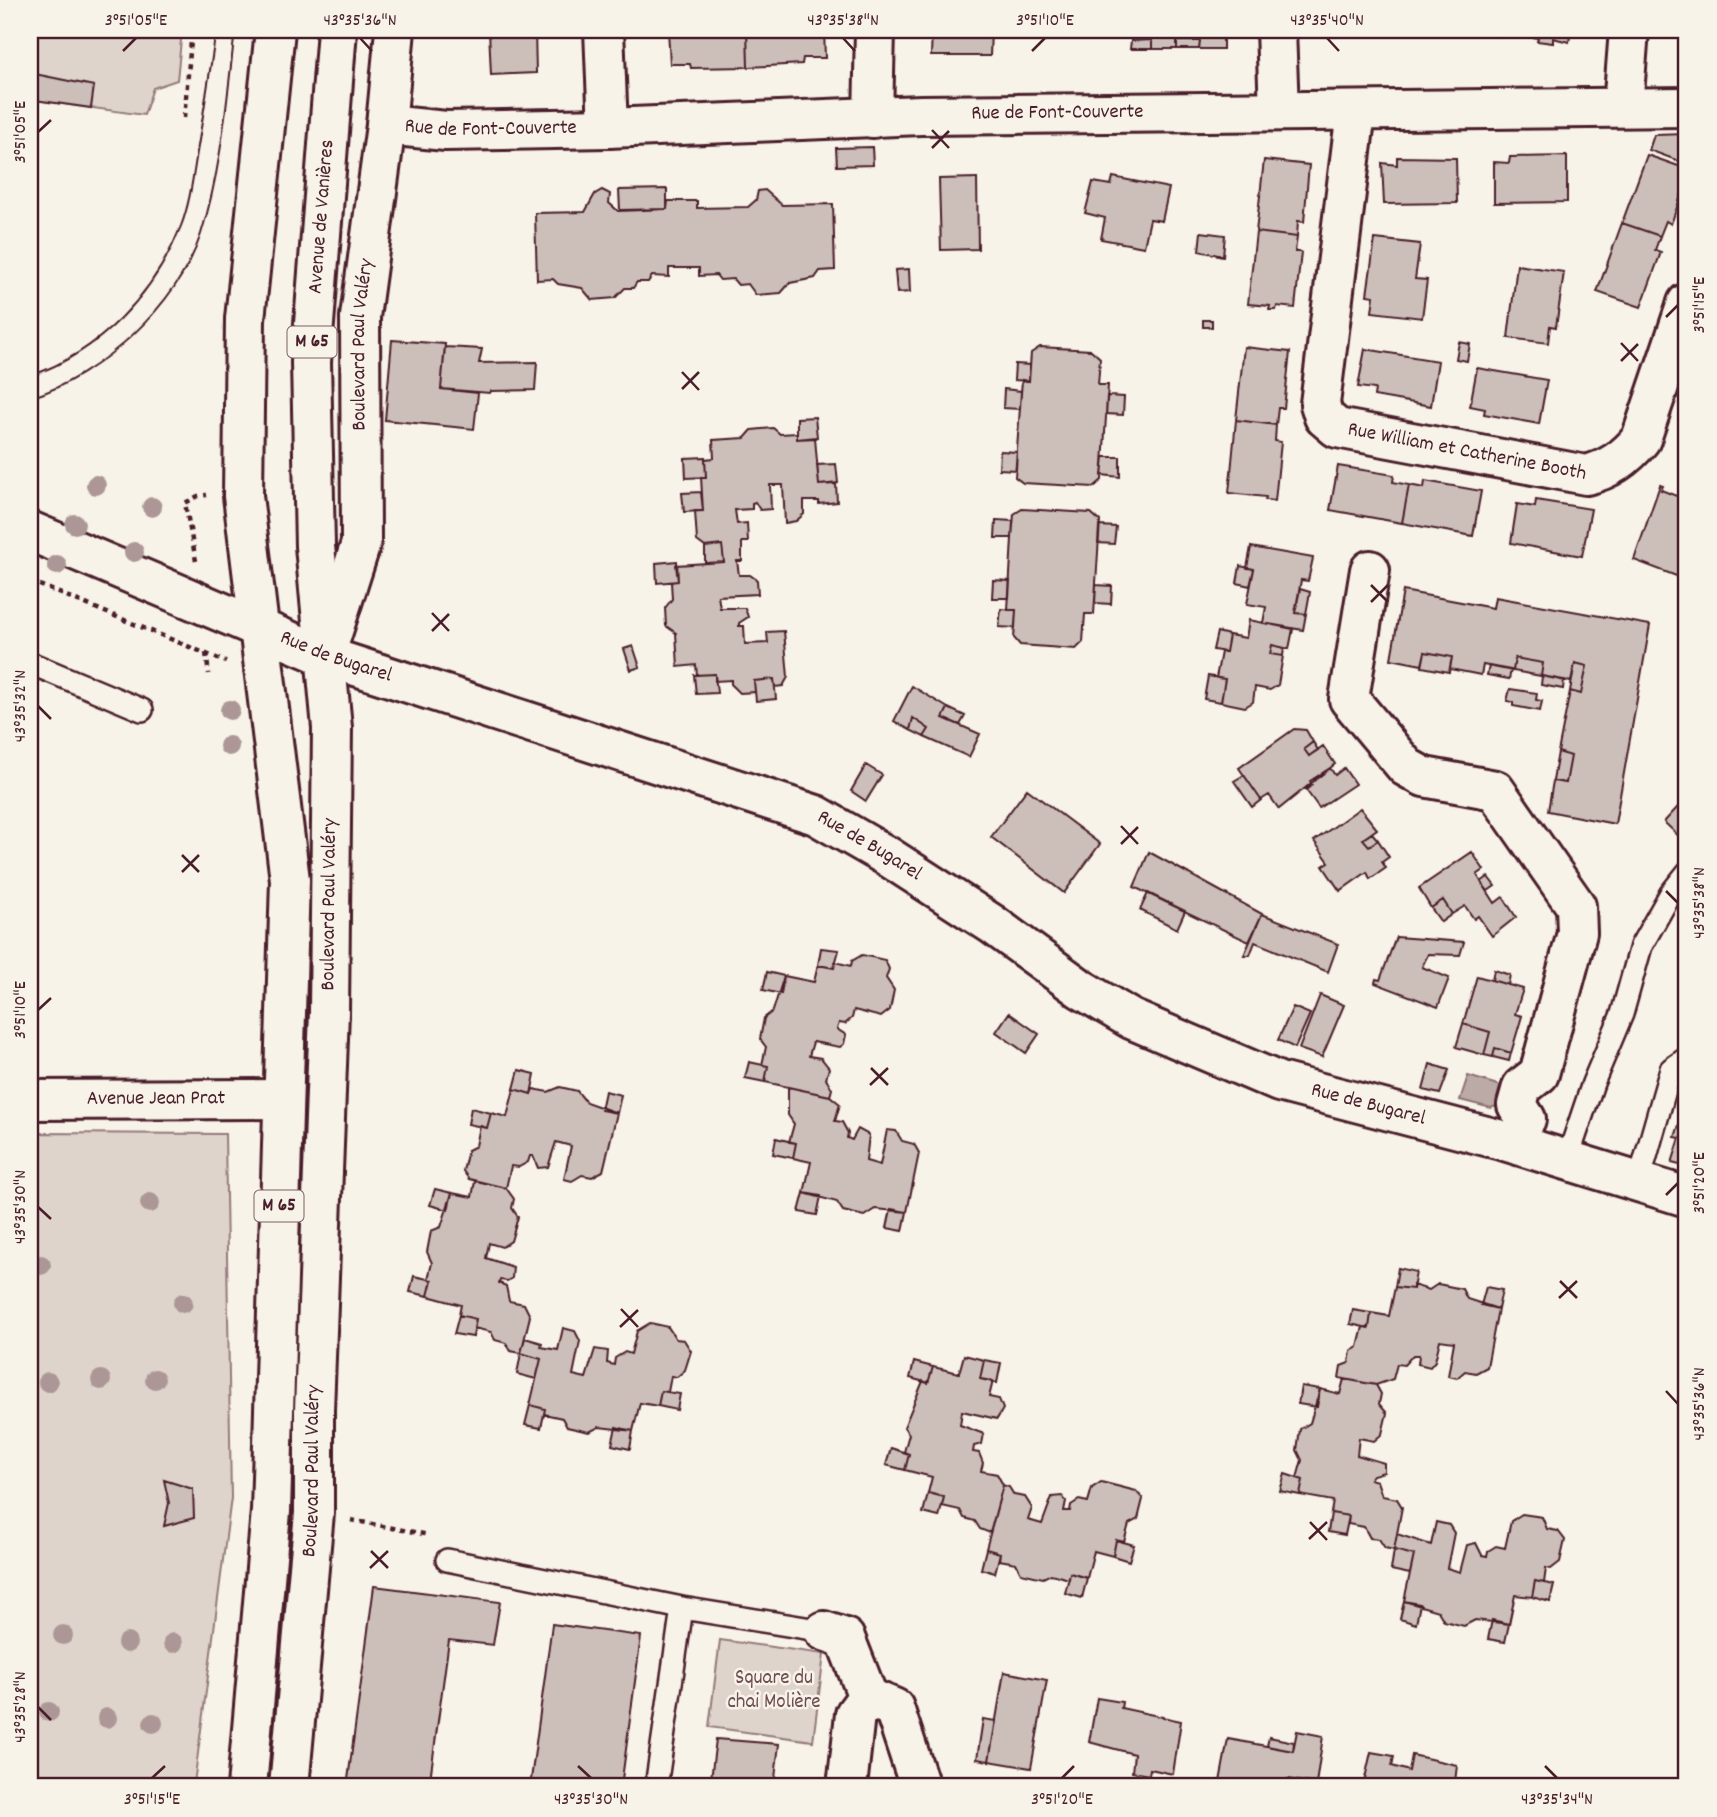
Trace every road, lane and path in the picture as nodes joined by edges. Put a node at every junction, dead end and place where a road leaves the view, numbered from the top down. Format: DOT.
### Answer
graph roads {
  1 [pos="192,30"];
  2 [pos="275,30"];
  3 [pos="337,30"];
  4 [pos="395,30"];
  5 [pos="604,30"];
  6 [pos="875,30"];
  7 [pos="1276,30"];
  8 [pos="1629,30"];
  9 [pos="1623,107"];
  10 [pos="1687,107"];
  11 [pos="1279,111"];
  12 [pos="1356,111"];
  13 [pos="184,118"];
  14 [pos="873,118"];
  15 [pos="386,125"];
  16 [pos="608,128"];
  17 [pos="1687,303"];
  18 [pos="211,495"];
  19 [pos="30,531"];
  20 [pos="197,565"];
  21 [pos="1370,570"];
  22 [pos="30,581"];
  23 [pos="258,626"];
  24 [pos="325,656"];
  25 [pos="30,663"];
  26 [pos="266,679"];
  27 [pos="142,710"];
  28 [pos="1687,873"];
  29 [pos="1687,1058"];
  30 [pos="282,1099"];
  31 [pos="30,1100"];
  32 [pos="1522,1133"];
  33 [pos="1567,1160"];
  34 [pos="1639,1181"];
  35 [pos="1687,1197"];
  36 [pos="314,1513"];
  37 [pos="405,1531"];
  38 [pos="447,1560"];
  39 [pos="682,1608"];
  40 [pos="824,1631"];
  41 [pos="870,1702"];
  42 [pos="247,1787"];
  43 [pos="289,1787"];
  44 [pos="656,1787"];
  45 [pos="847,1787"];
  46 [pos="920,1787"];
  1 -- 13 [label="path"];
  2 -- 23 [label="street, M 65"];
  3 -- 24 [label="street, Avenue de Vanières / M 65"];
  4 -- 15 [label="street, Boulevard Paul Valéry"];
  5 -- 16 [label="street"];
  6 -- 14 [label="street"];
  7 -- 11 [label="street"];
  8 -- 9 [label="street"];
  9 -- 10 [label="street, Rue de Font-Couverte"];
  9 -- 12 [label="street, Rue de Font-Couverte"];
  11 -- 12 [label="street, Rue de Font-Couverte"];
  11 -- 14 [label="street, Rue de Font-Couverte"];
  12 -- 17 [label="street, Rue William et Catherine Booth"];
  14 -- 16 [label="street, Rue de Font-Couverte"];
  15 -- 16 [label="street, Rue de Font-Couverte"];
  15 -- 24 [label="street, Boulevard Paul Valéry"];
  18 -- 20 [label="path"];
  19 -- 23 [label="street, Rue de Bugarel"];
  21 -- 32 [label="street"];
  22 -- 26 [label="path"];
  23 -- 24 [label="street, Rue de Bugarel"];
  23 -- 26 [label="street, Boulevard Paul Valéry / M 65"];
  24 -- 32 [label="street, Rue de Bugarel"];
  24 -- 36 [label="street, Boulevard Paul Valéry / M 65"];
  25 -- 27 [label="lane"];
  26 -- 30 [label="street, Boulevard Paul Valéry / M 65"];
  28 -- 33 [label="lane"];
  29 -- 34 [label="lane"];
  30 -- 31 [label="street, Avenue Jean Prat"];
  30 -- 42 [label="street, Boulevard Paul Valéry / M 65"];
  32 -- 33 [label="street, Rue de Bugarel"];
  33 -- 34 [label="street, Rue de Bugarel"];
  34 -- 35 [label="street, Rue de Bugarel"];
  36 -- 37 [label="path"];
  36 -- 43 [label="street, Boulevard Paul Valéry / M 65"];
  38 -- 39 [label="lane"];
  39 -- 40 [label="lane"];
  39 -- 44 [label="lane"];
  40 -- 41 [label="street"];
  41 -- 45 [label="street"];
  41 -- 46 [label="street"];
}
